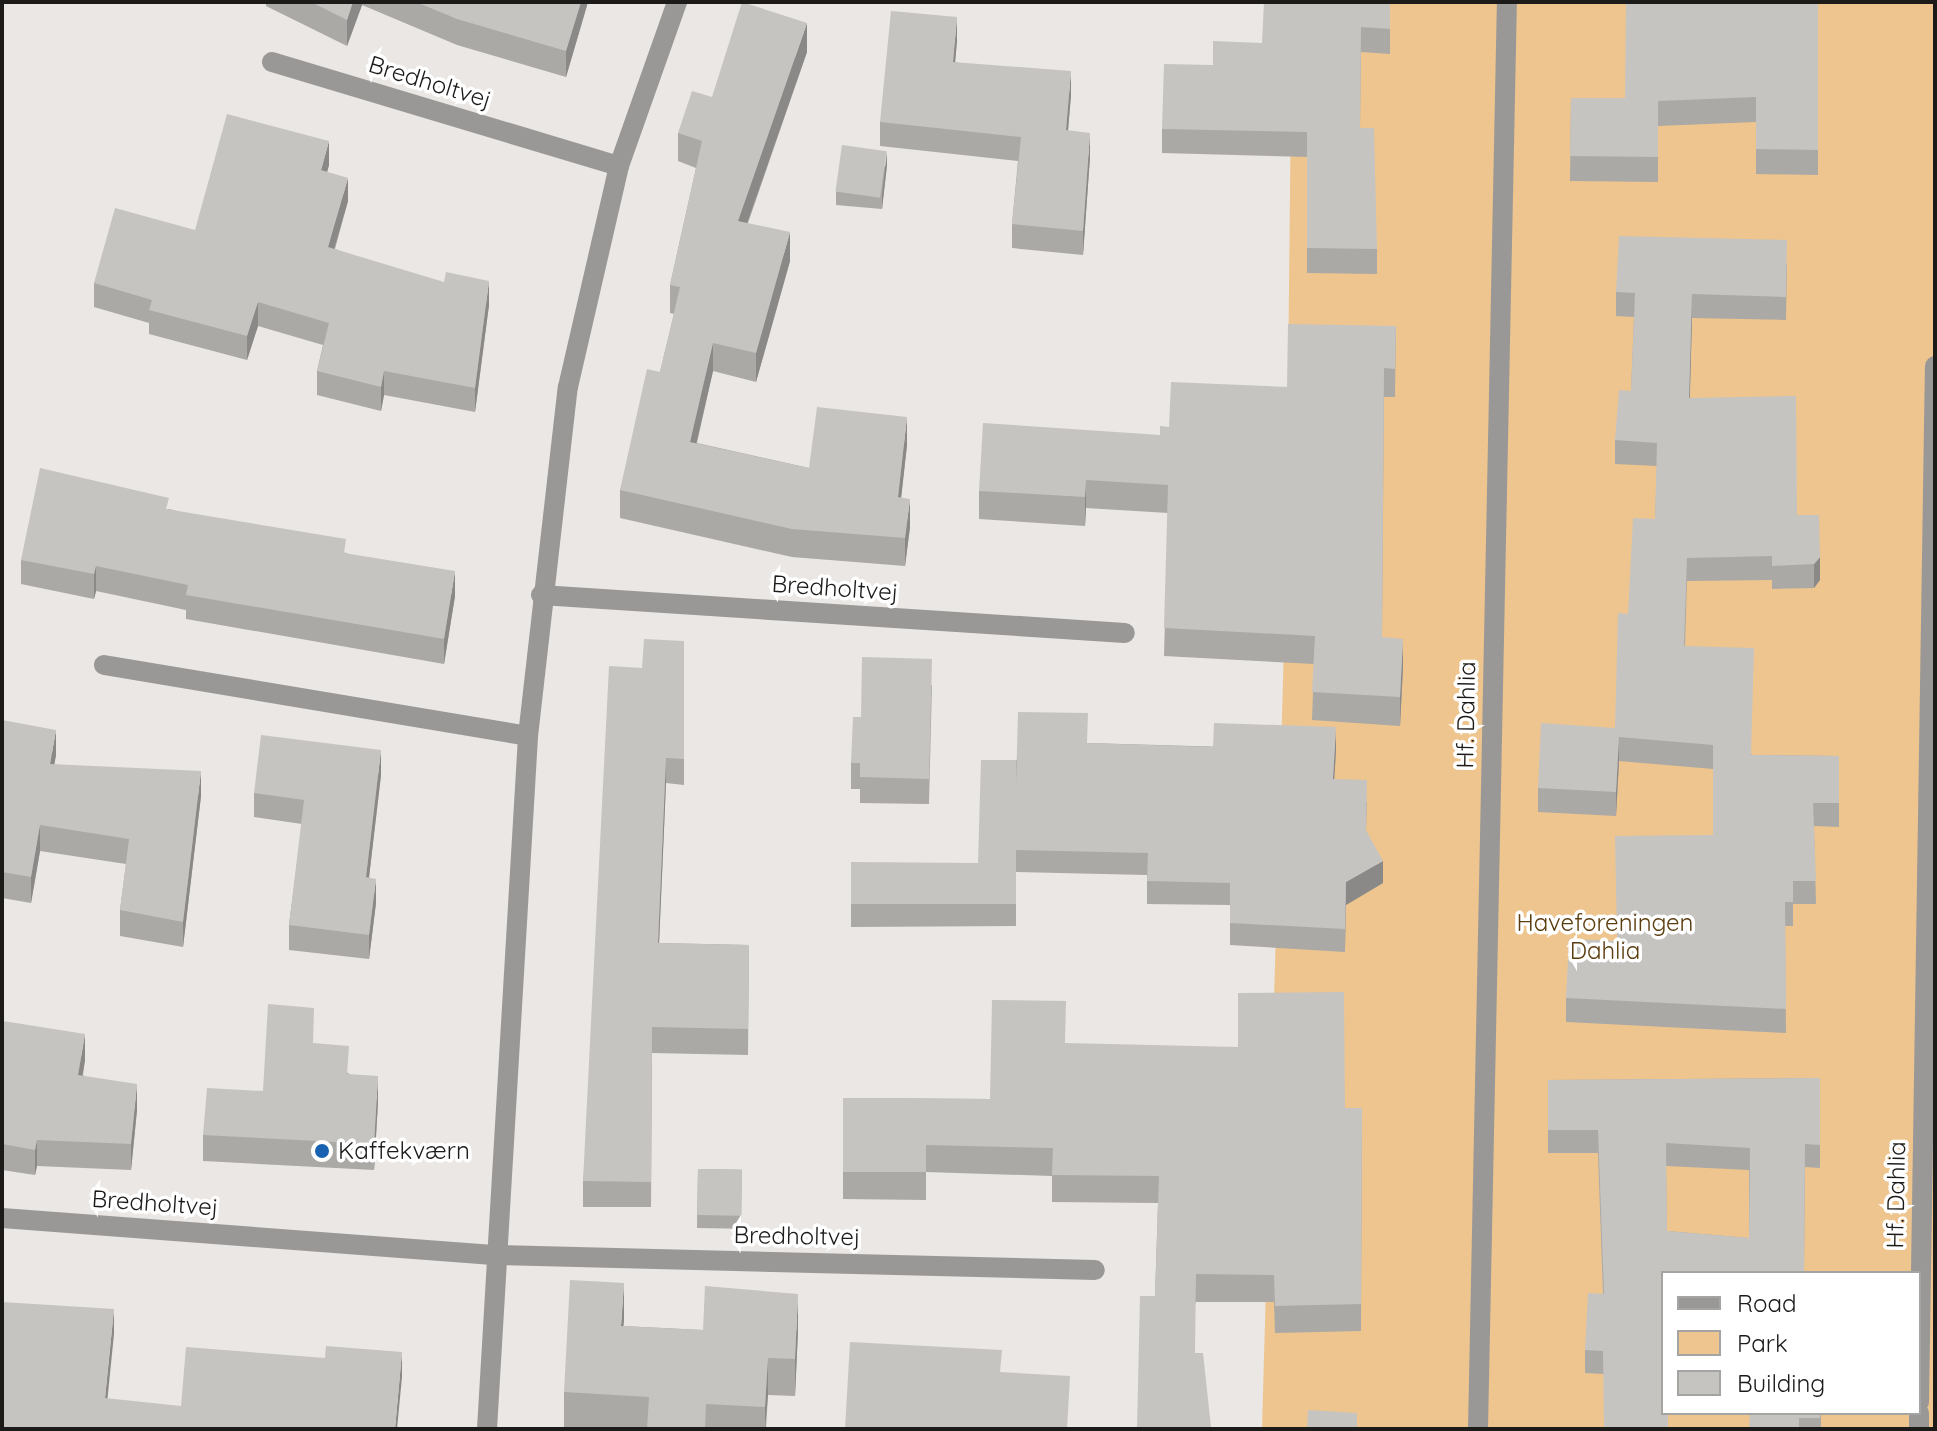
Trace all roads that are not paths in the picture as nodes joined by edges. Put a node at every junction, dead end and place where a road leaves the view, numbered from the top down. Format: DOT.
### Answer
graph roads {
  1 [pos="677,2"];
  2 [pos="1507,2"];
  3 [pos="272,62"];
  4 [pos="619,166"];
  5 [pos="1935,366"];
  6 [pos="541,595"];
  7 [pos="1125,633"];
  8 [pos="104,665"];
  9 [pos="528,736"];
  10 [pos="2,1218"];
  11 [pos="497,1255"];
  12 [pos="1095,1270"];
  13 [pos="1921,1272"];
  14 [pos="487,1429"];
  15 [pos="1478,1429"];
  1 -- 4 [label="street"];
  2 -- 15 [label="street, Hf. Dahlia"];
  3 -- 4 [label="street, Bredholtvej"];
  4 -- 6 [label="street"];
  5 -- 13 [label="street, Hf. Dahlia"];
  6 -- 7 [label="street, Bredholtvej"];
  6 -- 9 [label="street"];
  8 -- 9 [label="street"];
  9 -- 11 [label="street"];
  10 -- 11 [label="street, Bredholtvej"];
  11 -- 12 [label="street, Bredholtvej"];
  11 -- 14 [label="street"];
}
